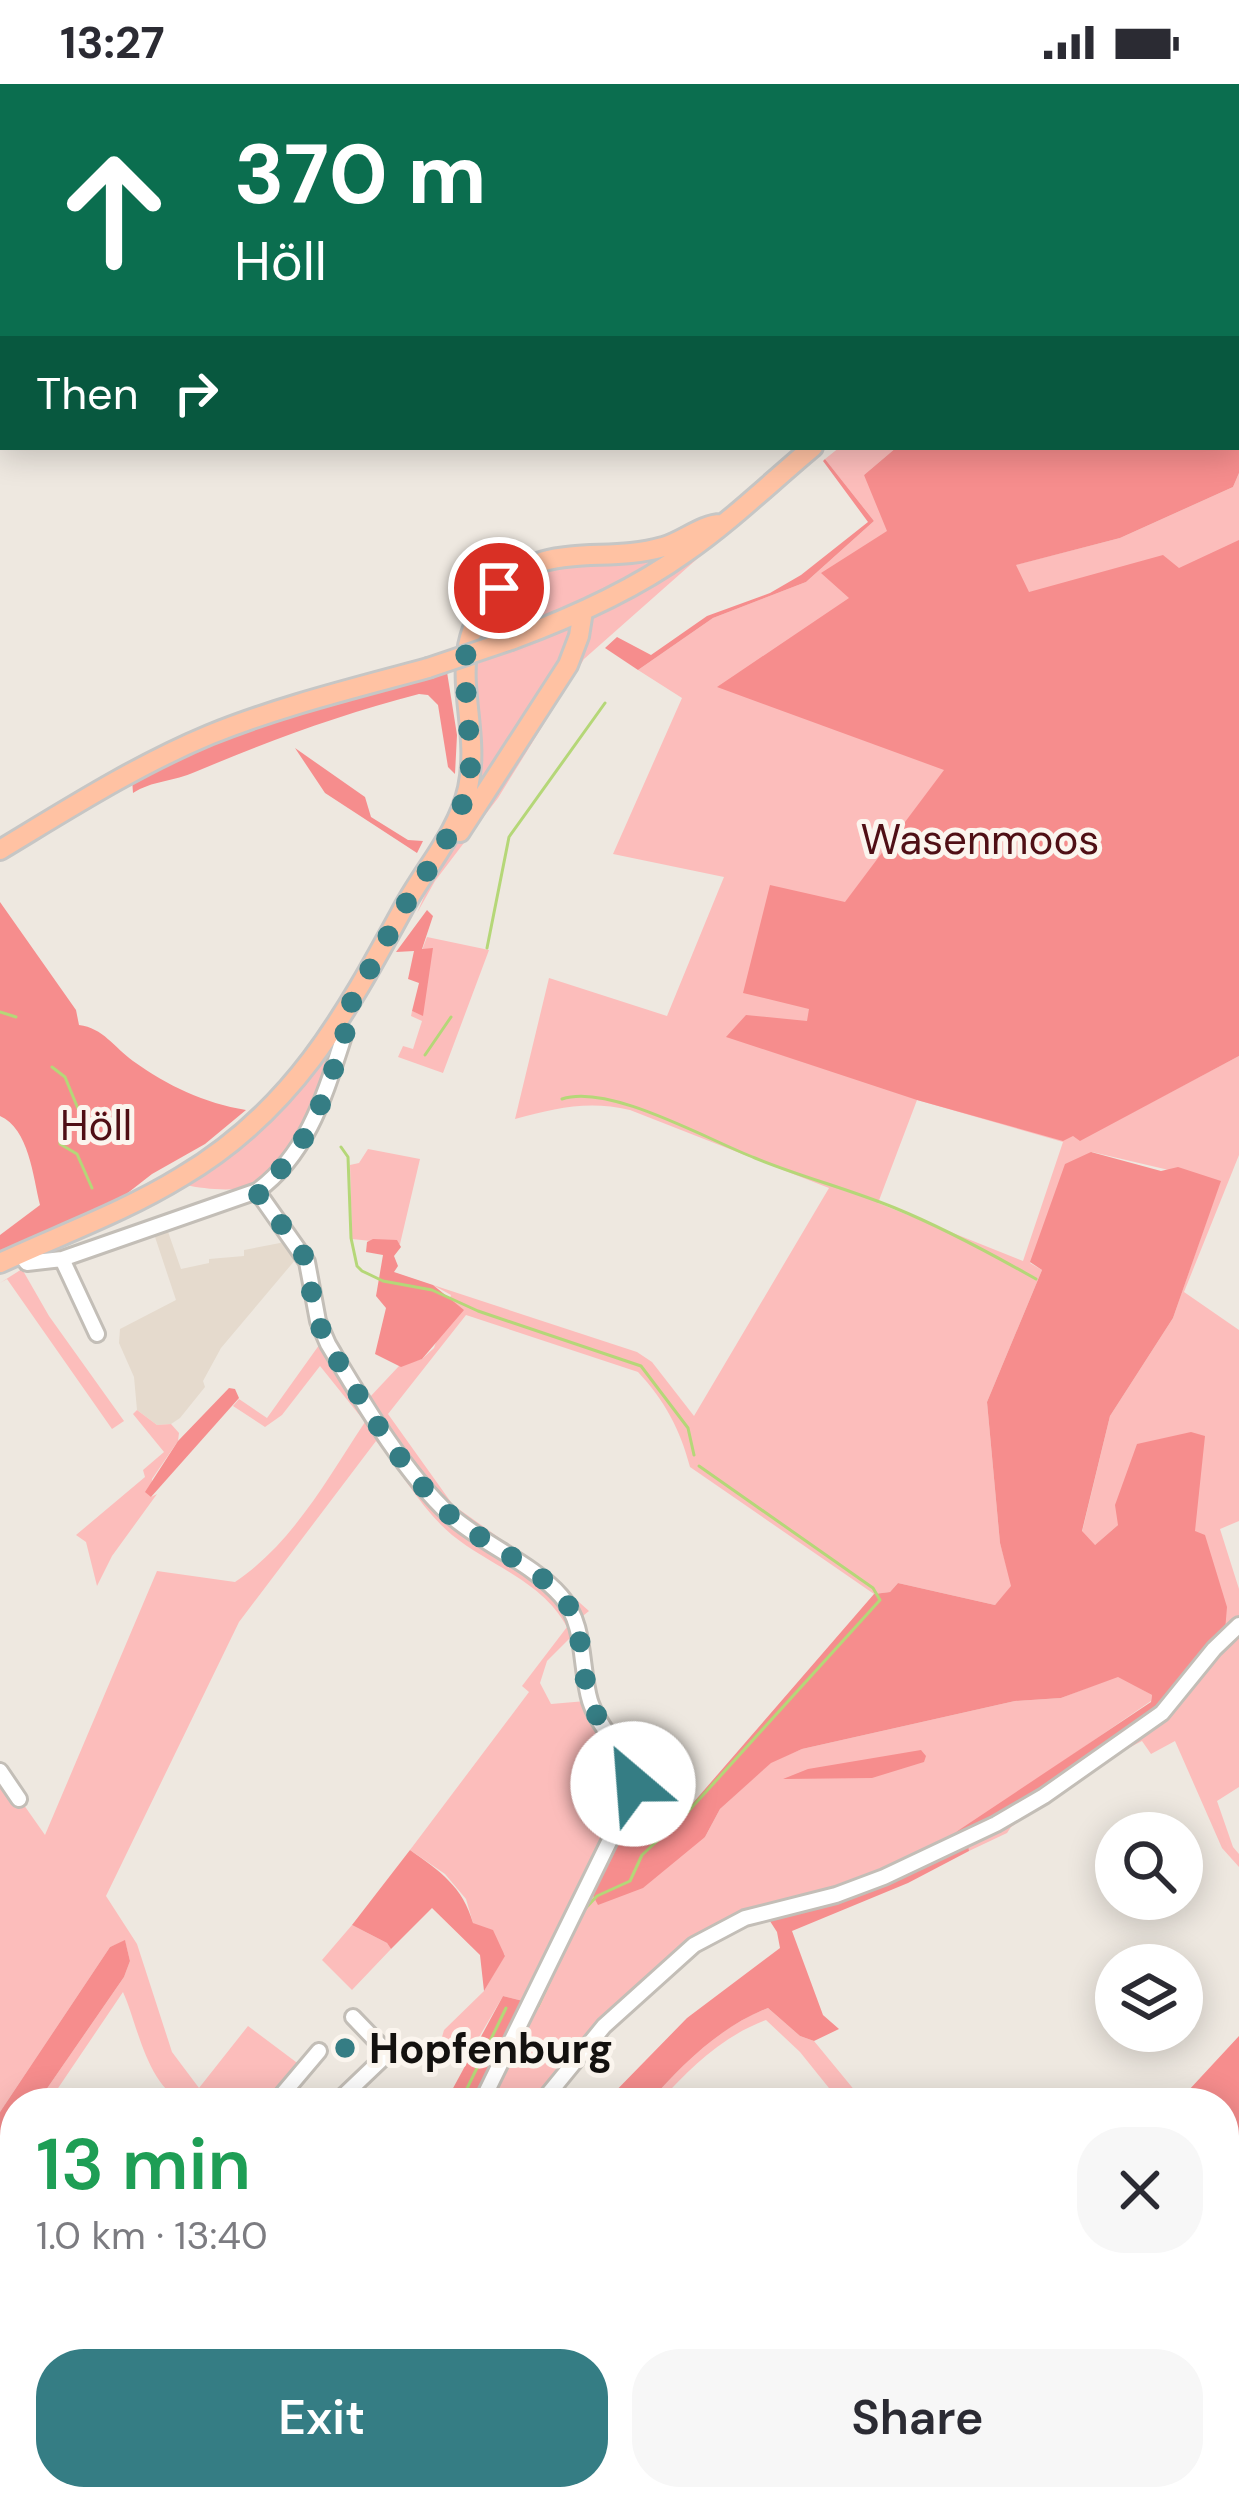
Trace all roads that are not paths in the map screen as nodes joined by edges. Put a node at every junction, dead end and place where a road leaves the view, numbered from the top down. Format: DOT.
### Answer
graph roads {
  1 [pos="809,450"];
  2 [pos="721,524"];
  3 [pos="583,611"];
  4 [pos="443,847"];
  5 [pos="0,850"];
  6 [pos="338,1027"];
  7 [pos="256,1191"];
  8 [pos="20,1253"];
  9 [pos="62,1259"];
  10 [pos="0,1263"];
  11 [pos="97,1334"];
  12 [pos="1239,1625"];
  13 [pos="0,1771"];
  14 [pos="19,1798"];
  15 [pos="353,2017"];
  16 [pos="319,2051"];
  17 [pos="288,2088"];
  18 [pos="352,2088"];
  19 [pos="488,2088"];
  20 [pos="553,2088"];
  1 -- 2 [label="main road"];
  2 -- 3 [label="main road"];
  2 -- 4 [label="main road"];
  3 -- 4 [label="main road"];
  3 -- 5 [label="main road, bridge"];
  4 -- 6 [label="main road"];
  6 -- 7 [label="street"];
  6 -- 8 [label="main road"];
  7 -- 9 [label="street"];
  7 -- 19 [label="street"];
  8 -- 9 [label="street"];
  8 -- 10 [label="main road"];
  9 -- 11 [label="street"];
  12 -- 20 [label="street"];
  13 -- 14 [label="street"];
  15 -- 18 [label="street"];
  16 -- 17 [label="street"];
}
